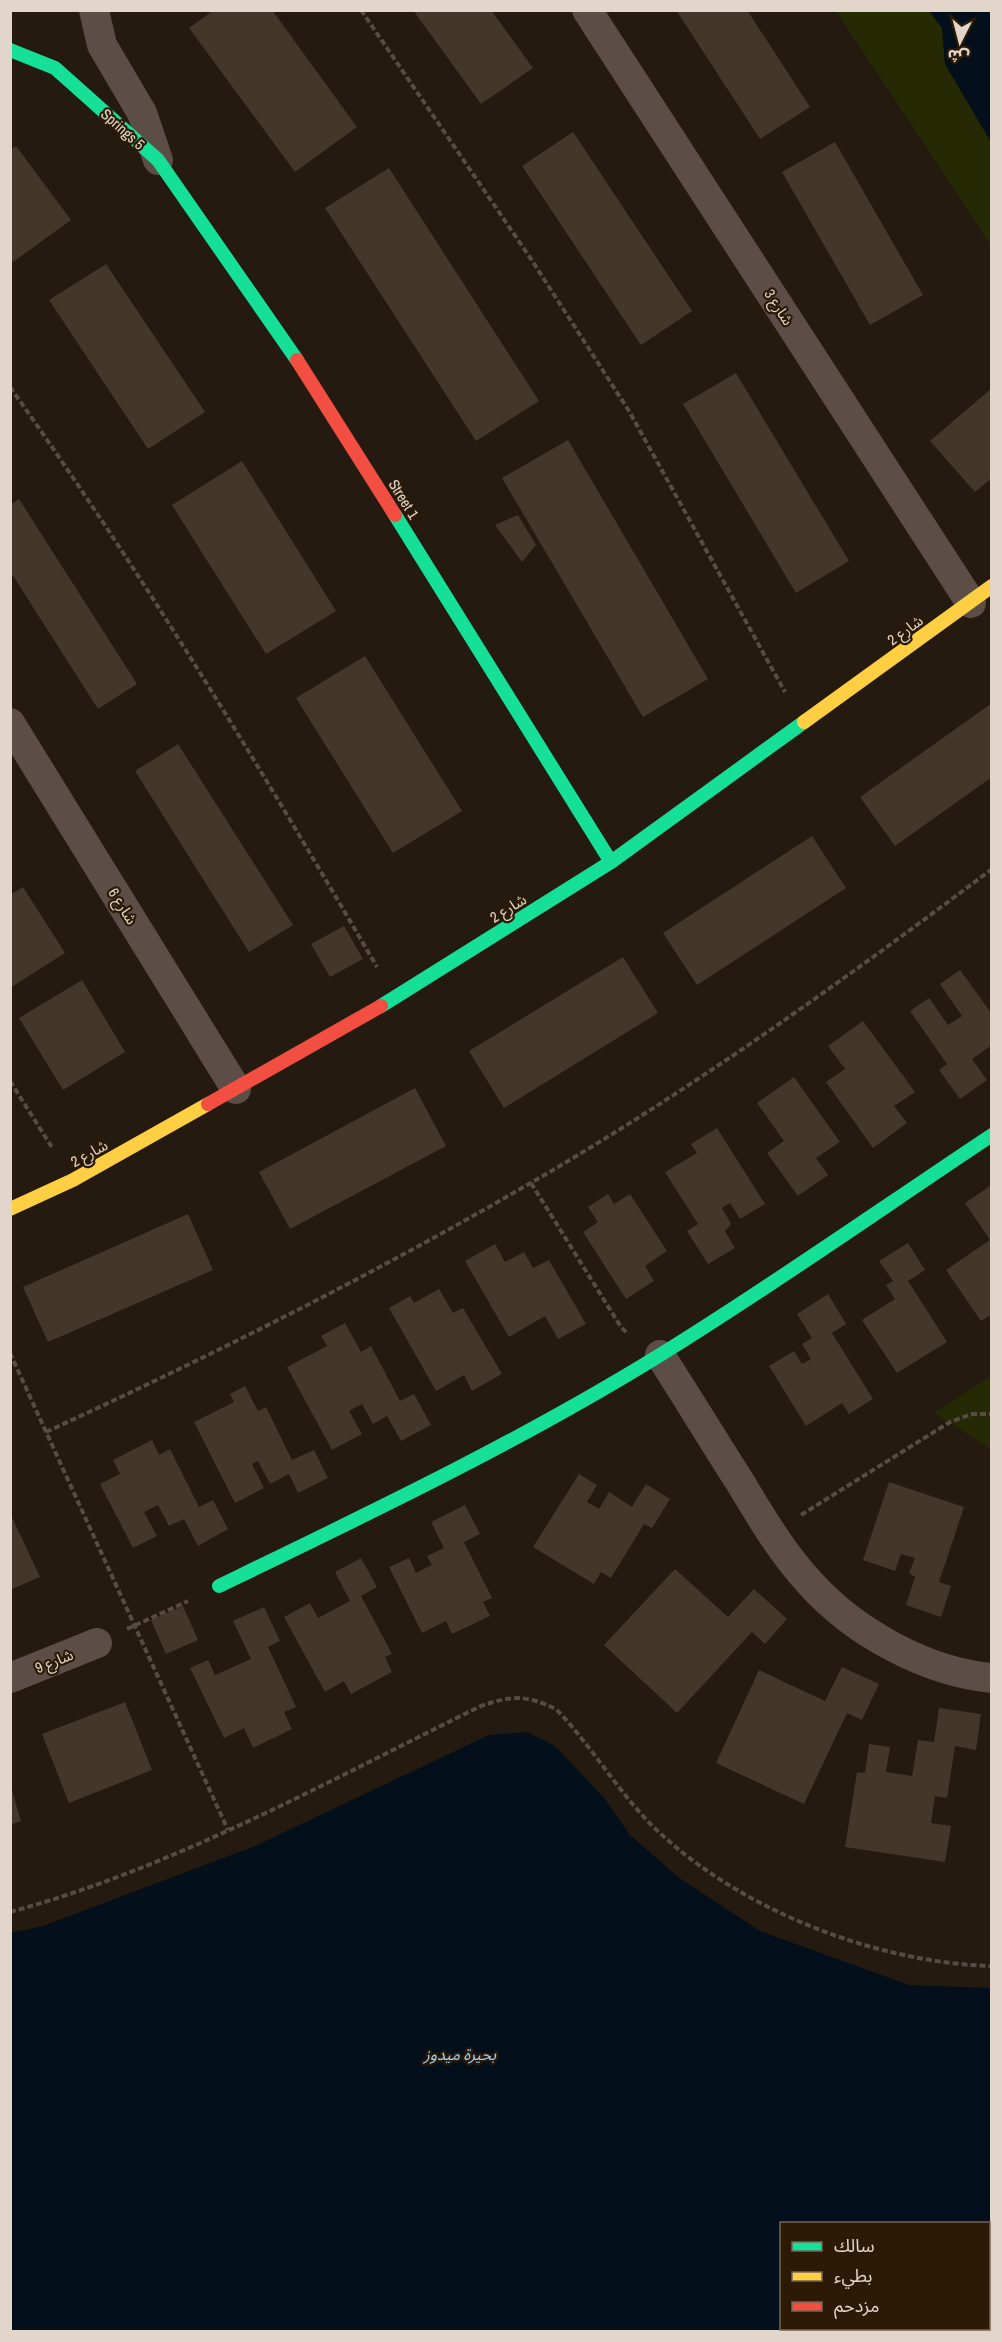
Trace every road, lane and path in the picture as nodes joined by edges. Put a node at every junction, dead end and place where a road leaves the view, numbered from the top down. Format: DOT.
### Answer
graph roads {
  1 [pos="94,10"];
  2 [pos="361,10"];
  3 [pos="587,10"];
  4 [pos="10,50"];
  5 [pos="158,160"];
  6 [pos="10,387"];
  7 [pos="981,595"];
  8 [pos="10,723"];
  9 [pos="802,725"];
  10 [pos="611,862"];
  11 [pos="992,869"];
  12 [pos="395,998"];
  13 [pos="10,1081"];
  14 [pos="236,1089"];
  15 [pos="992,1135"];
  16 [pos="73,1180"];
  17 [pos="531,1183"];
  18 [pos="10,1209"];
  19 [pos="10,1353"];
  20 [pos="660,1355"];
  21 [pos="992,1414"];
  22 [pos="46,1432"];
  23 [pos="772,1533"];
  24 [pos="219,1586"];
  25 [pos="134,1626"];
  26 [pos="97,1643"];
  27 [pos="10,1678"];
  28 [pos="992,1678"];
  29 [pos="228,1830"];
  30 [pos="10,1912"];
  31 [pos="992,1966"];
  1 -- 5 [label="street, Springs 5"];
  2 -- 9 [label="path"];
  3 -- 7 [label="street, شارع 3"];
  4 -- 5 [label="street, Springs 5"];
  5 -- 10 [label="street, Street 1"];
  6 -- 12 [label="path"];
  7 -- 9 [label="street, شارع 2"];
  8 -- 14 [label="street, شارع 6"];
  9 -- 10 [label="street, شارع 2"];
  10 -- 12 [label="street, شارع 2"];
  11 -- 17 [label="path"];
  12 -- 14 [label="street, شارع 2"];
  13 -- 16 [label="path"];
  14 -- 16 [label="street, شارع 2"];
  15 -- 20 [label="street"];
  16 -- 18 [label="street, شارع 2"];
  17 -- 20 [label="path"];
  17 -- 22 [label="path"];
  19 -- 22 [label="path"];
  20 -- 23 [label="street"];
  20 -- 24 [label="street"];
  21 -- 23 [label="path"];
  22 -- 25 [label="path"];
  23 -- 28 [label="street"];
  24 -- 25 [label="path"];
  25 -- 26 [label="path"];
  25 -- 29 [label="path"];
  26 -- 27 [label="street, شارع 9"];
  29 -- 30 [label="path"];
  29 -- 31 [label="path"];
}
